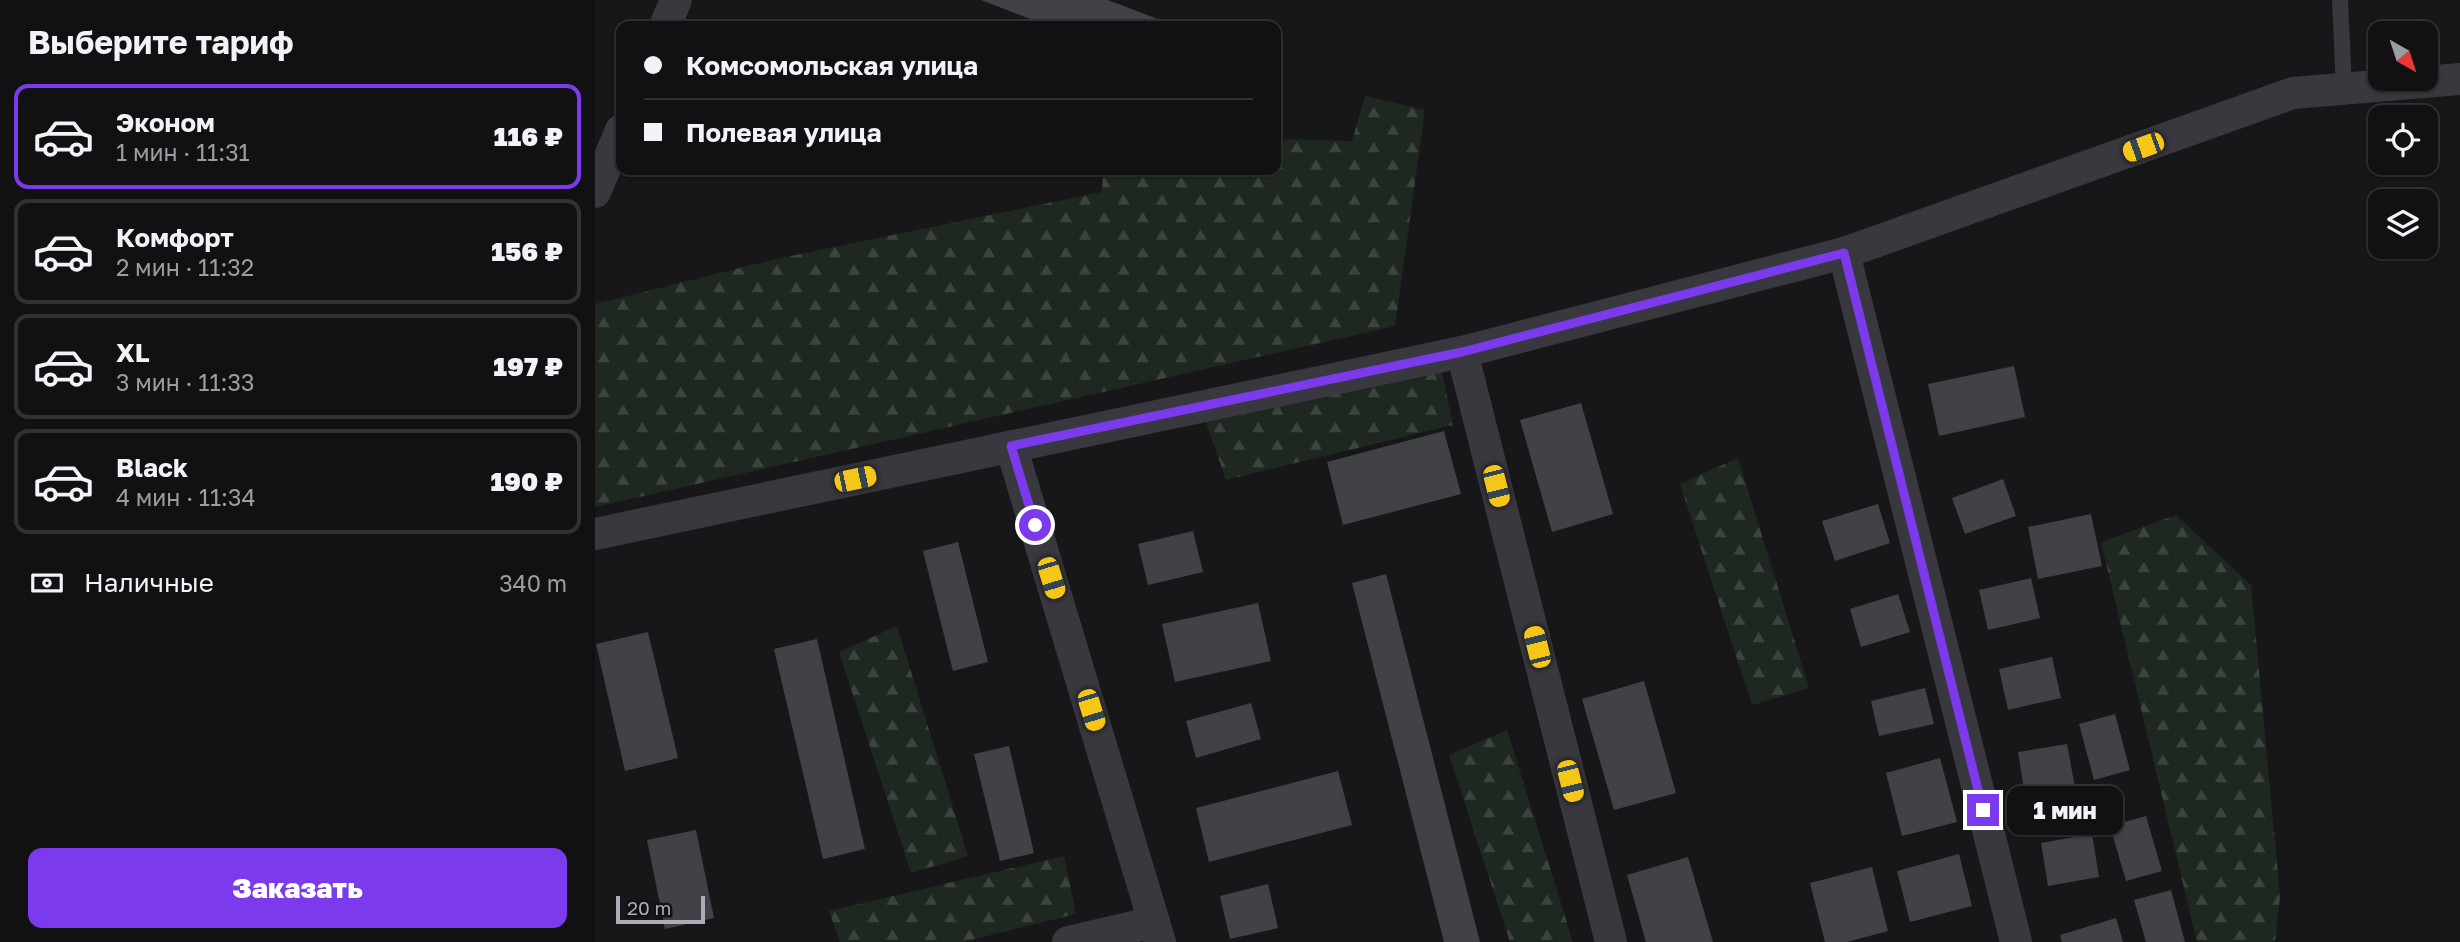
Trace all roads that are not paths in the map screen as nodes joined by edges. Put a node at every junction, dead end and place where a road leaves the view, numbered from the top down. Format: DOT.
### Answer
graph roads {
  1 [pos="676,0"];
  2 [pos="2340,0"];
  3 [pos="667,21"];
  4 [pos="2460,79"];
  5 [pos="2344,89"];
  6 [pos="616,142"];
  7 [pos="595,192"];
  8 [pos="1844,253"];
  9 [pos="1462,352"];
  10 [pos="1011,446"];
  11 [pos="595,534"];
  12 [pos="1157,932"];
  13 [pos="1068,942"];
  14 [pos="1611,942"];
  15 [pos="2016,942"];
  1 -- 3 [label="street"];
  2 -- 5 [label="lane"];
  4 -- 5 [label="street"];
  5 -- 8 [label="street"];
  6 -- 7 [label="street"];
  8 -- 9 [label="street"];
  8 -- 15 [label="street"];
  9 -- 10 [label="street"];
  9 -- 14 [label="street"];
  10 -- 11 [label="street"];
  10 -- 12 [label="street"];
  12 -- 13 [label="street"];
}
